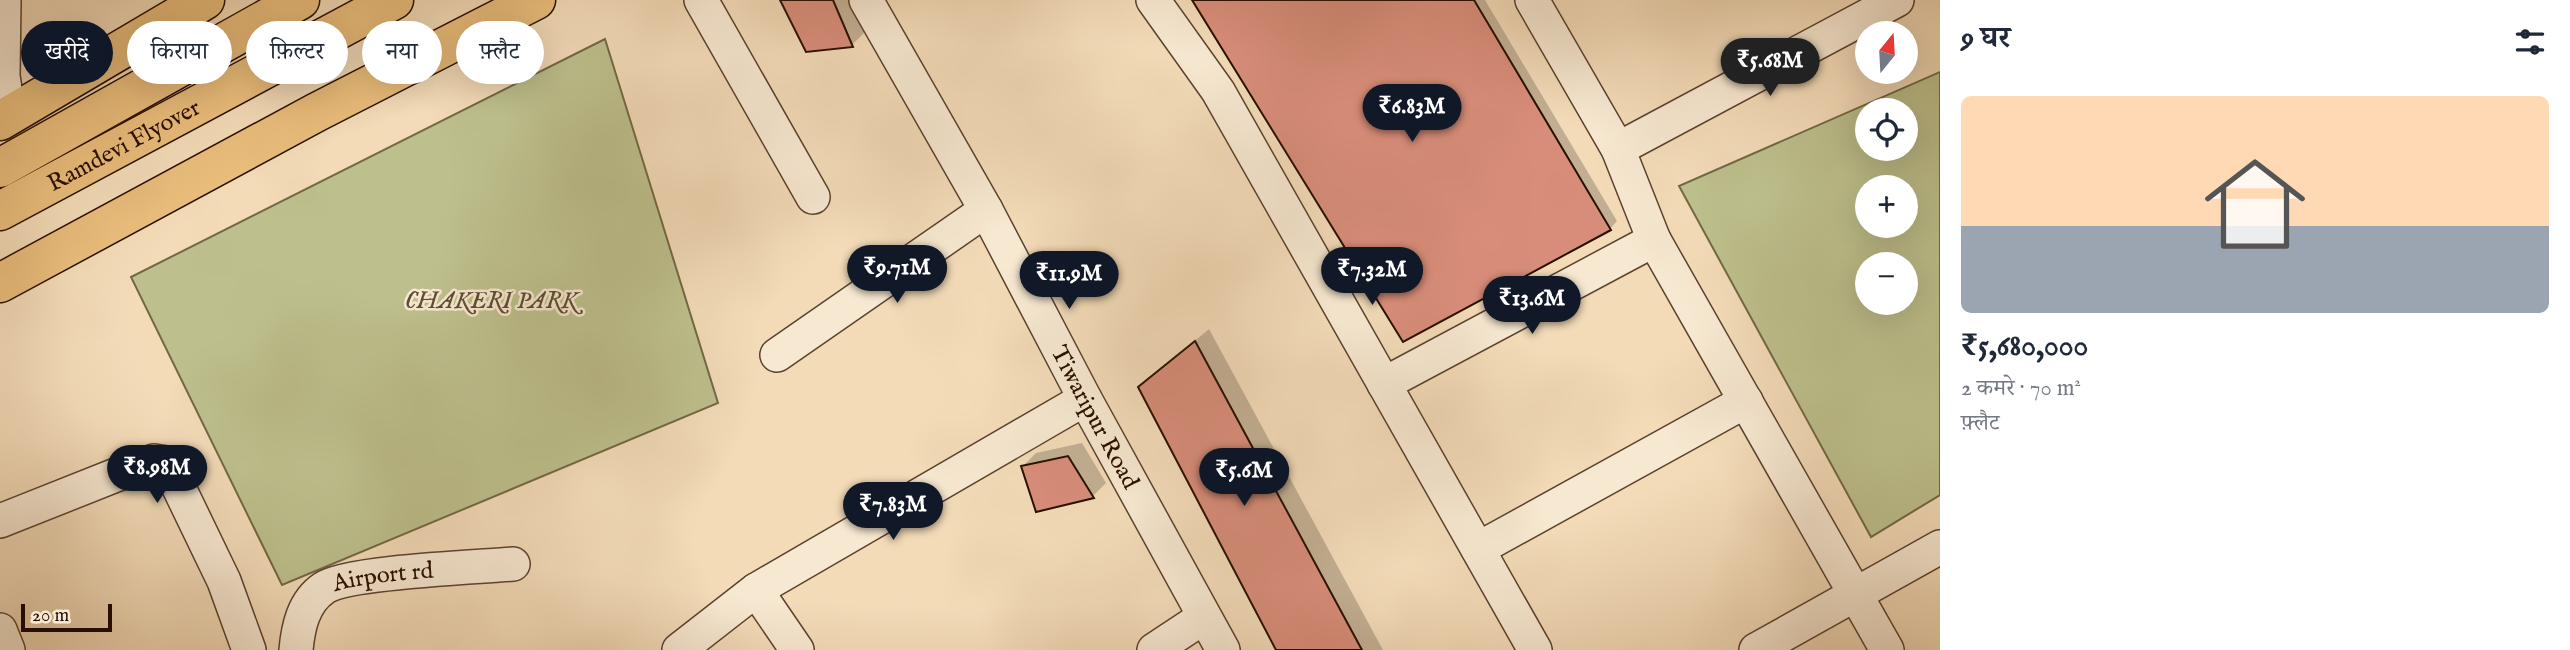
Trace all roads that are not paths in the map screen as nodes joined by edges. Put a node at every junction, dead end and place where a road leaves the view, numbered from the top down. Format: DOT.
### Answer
graph roads {
  1 [pos="4,0"];
  2 [pos="205,0"];
  3 [pos="300,0"];
  4 [pos="394,0"];
  5 [pos="536,0"];
  6 [pos="701,0"];
  7 [pos="866,0"];
  8 [pos="1153,0"];
  9 [pos="1532,0"];
  10 [pos="1897,0"];
  11 [pos="4,118"];
  12 [pos="1618,149"];
  13 [pos="0,168"];
  14 [pos="813,197"];
  15 [pos="986,210"];
  16 [pos="0,211"];
  17 [pos="1654,240"];
  18 [pos="0,283"];
  19 [pos="777,355"];
  20 [pos="1384,384"];
  21 [pos="1085,399"];
  22 [pos="1746,401"];
  23 [pos="0,521"];
  24 [pos="1940,547"];
  25 [pos="1478,549"];
  26 [pos="513,564"];
  27 [pos="756,590"];
  28 [pos="1856,594"];
  29 [pos="1204,617"];
  30 [pos="0,630"];
  31 [pos="8,650"];
  32 [pos="249,650"];
  33 [pos="296,650"];
  34 [pos="679,650"];
  35 [pos="797,650"];
  36 [pos="1154,650"];
  37 [pos="1223,650"];
  38 [pos="1535,650"];
  39 [pos="1756,650"];
  40 [pos="1887,650"];
  1 -- 11 [label="street"];
  2 -- 11 [label="main road"];
  3 -- 13 [label="main road, Ramdevi Flyover"];
  4 -- 16 [label="main road, Ramdevi Flyover"];
  5 -- 18 [label="main road"];
  6 -- 14 [label="street"];
  7 -- 15 [label="street, Tiwaripur Road"];
  8 -- 20 [label="street"];
  9 -- 12 [label="street"];
  10 -- 12 [label="street"];
  12 -- 17 [label="street"];
  15 -- 19 [label="street"];
  15 -- 21 [label="street, Tiwaripur Road"];
  17 -- 20 [label="street"];
  17 -- 22 [label="street"];
  20 -- 25 [label="street"];
  21 -- 27 [label="street"];
  21 -- 29 [label="street, Tiwaripur Road"];
  22 -- 25 [label="street"];
  22 -- 28 [label="street"];
  23 -- 32 [label="street"];
  24 -- 28 [label="street"];
  25 -- 38 [label="street"];
  26 -- 33 [label="street, Airport rd"];
  27 -- 34 [label="street"];
  27 -- 35 [label="street"];
  28 -- 39 [label="street"];
  28 -- 40 [label="street"];
  29 -- 36 [label="street"];
  29 -- 37 [label="street, Tiwaripur Road"];
  30 -- 31 [label="street"];
}
